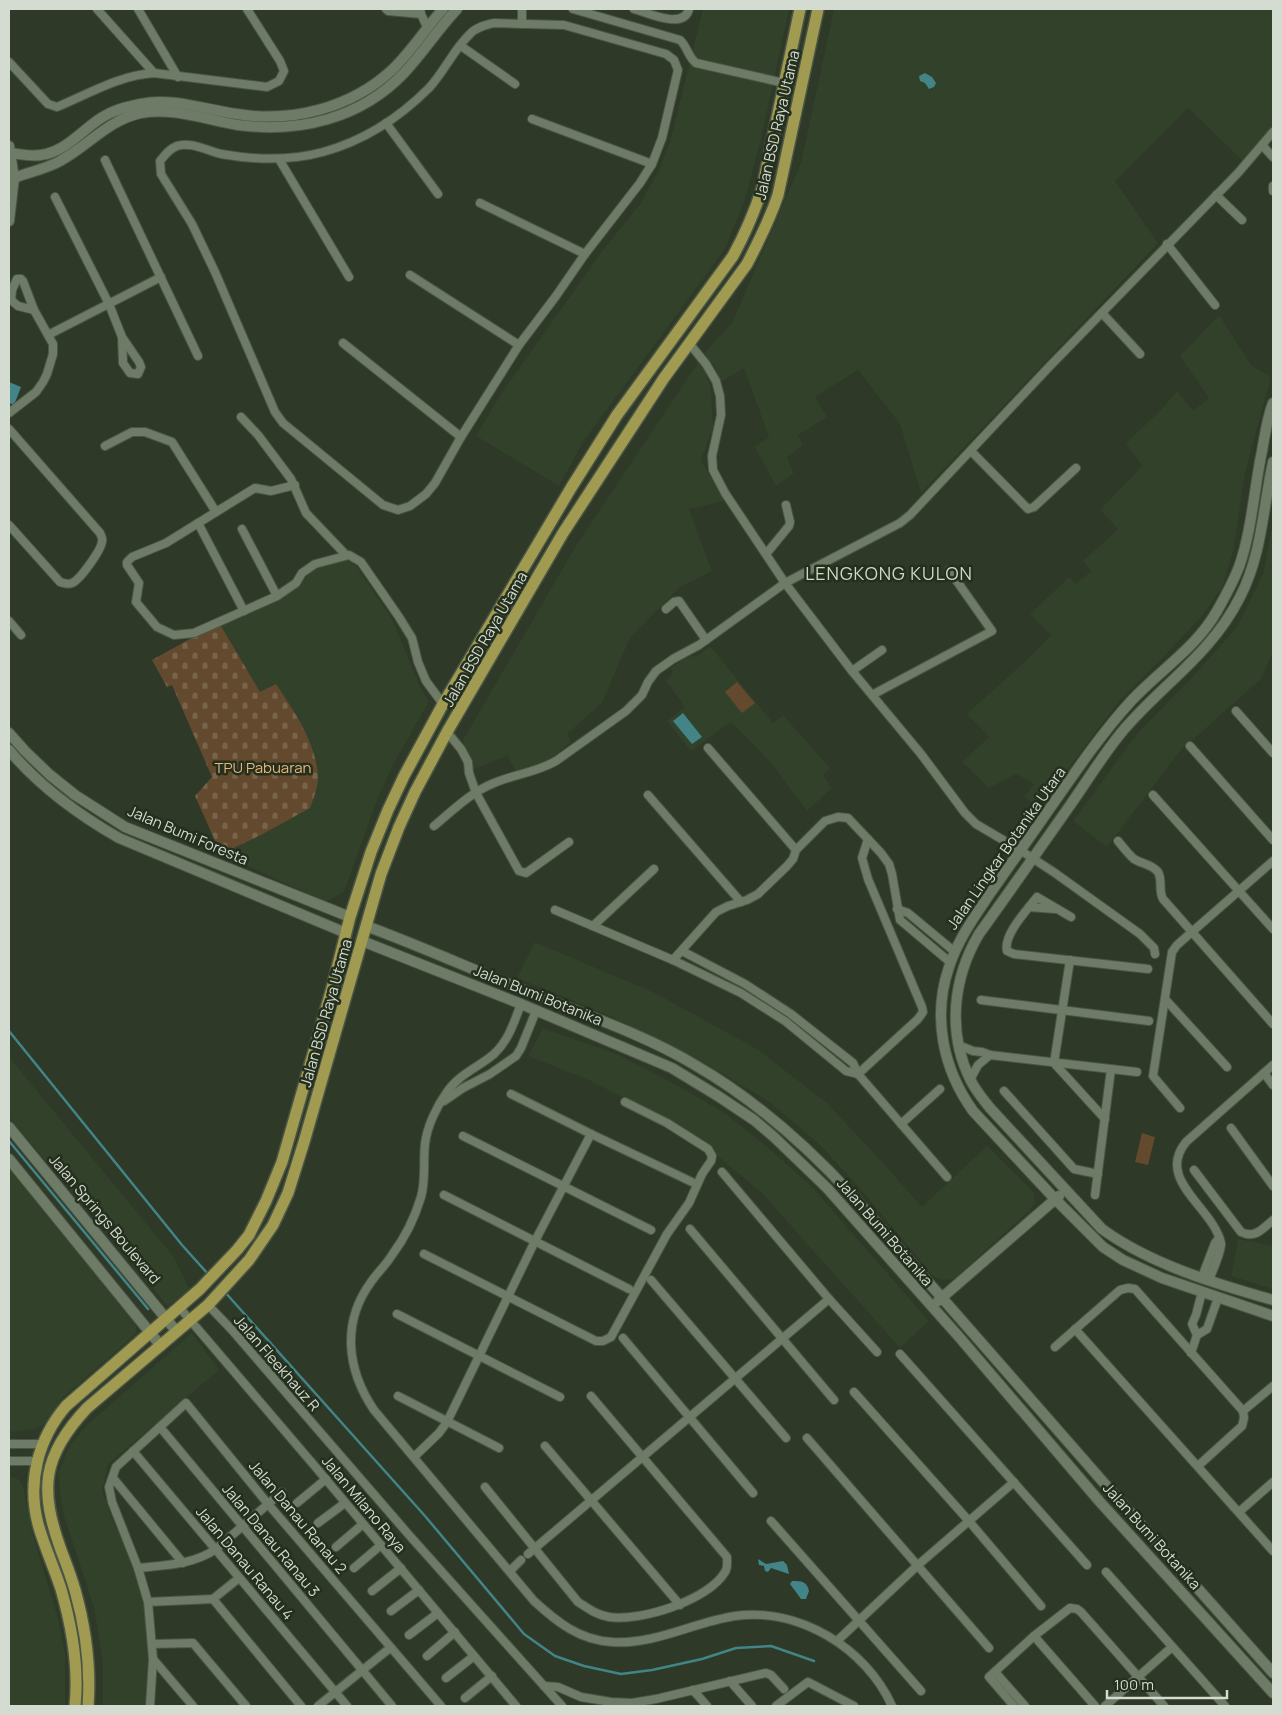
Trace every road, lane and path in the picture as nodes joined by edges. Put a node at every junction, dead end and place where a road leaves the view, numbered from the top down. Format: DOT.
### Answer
graph roads {
  1 [pos="97,9"];
  2 [pos="138,9"];
  3 [pos="247,9"];
  4 [pos="386,9"];
  5 [pos="443,9"];
  6 [pos="457,9"];
  7 [pos="522,9"];
  8 [pos="573,9"];
  9 [pos="634,9"];
  10 [pos="689,9"];
  11 [pos="800,9"];
  12 [pos="818,9"];
  13 [pos="421,12"];
  14 [pos="522,24"];
  15 [pos="427,27"];
  16 [pos="461,46"];
  17 [pos="9,62"];
  18 [pos="154,73"];
  19 [pos="178,77"];
  20 [pos="784,83"];
  21 [pos="515,84"];
  22 [pos="532,120"];
  23 [pos="263,123"];
  24 [pos="386,123"];
  25 [pos="1273,132"];
  26 [pos="772,144"];
  27 [pos="1262,145"];
  28 [pos="790,147"];
  29 [pos="10,150"];
  30 [pos="40,155"];
  31 [pos="1273,157"];
  32 [pos="279,159"];
  33 [pos="105,160"];
  34 [pos="652,164"];
  35 [pos="42,168"];
  36 [pos="14,178"];
  37 [pos="1273,186"];
  38 [pos="1273,191"];
  39 [pos="438,194"];
  40 [pos="1216,195"];
  41 [pos="56,196"];
  42 [pos="480,203"];
  43 [pos="1242,220"];
  44 [pos="9,221"];
  45 [pos="1167,244"];
  46 [pos="585,254"];
  47 [pos="410,275"];
  48 [pos="349,277"];
  49 [pos="161,278"];
  50 [pos="109,304"];
  51 [pos="1215,305"];
  52 [pos="34,310"];
  53 [pos="1102,313"];
  54 [pos="48,335"];
  55 [pos="122,337"];
  56 [pos="343,343"];
  57 [pos="690,343"];
  58 [pos="519,345"];
  59 [pos="1140,354"];
  60 [pos="198,356"];
  61 [pos="1273,403"];
  62 [pos="9,414"];
  63 [pos="241,417"];
  64 [pos="9,430"];
  65 [pos="461,437"];
  66 [pos="105,446"];
  67 [pos="972,451"];
  68 [pos="1273,466"];
  69 [pos="1076,468"];
  70 [pos="295,485"];
  71 [pos="786,505"];
  72 [pos="216,512"];
  73 [pos="198,523"];
  74 [pos="9,525"];
  75 [pos="547,525"];
  76 [pos="242,529"];
  77 [pos="564,533"];
  78 [pos="766,554"];
  79 [pos="346,555"];
  80 [pos="948,570"];
  81 [pos="785,583"];
  82 [pos="277,596"];
  83 [pos="666,609"];
  84 [pos="244,611"];
  85 [pos="9,621"];
  86 [pos="21,635"];
  87 [pos="706,640"];
  88 [pos="882,650"];
  89 [pos="852,671"];
  90 [pos="872,695"];
  91 [pos="1134,698"];
  92 [pos="443,704"];
  93 [pos="1144,709"];
  94 [pos="1236,711"];
  95 [pos="9,732"];
  96 [pos="448,732"];
  97 [pos="1190,746"];
  98 [pos="708,748"];
  99 [pos="9,750"];
  100 [pos="1273,754"];
  101 [pos="476,793"];
  102 [pos="648,795"];
  103 [pos="1153,795"];
  104 [pos="434,826"];
  105 [pos="868,839"];
  106 [pos="1273,840"];
  107 [pos="1118,841"];
  108 [pos="164,842"];
  109 [pos="569,842"];
  110 [pos="796,850"];
  111 [pos="1020,850"];
  112 [pos="159,854"];
  113 [pos="1033,858"];
  114 [pos="1273,860"];
  115 [pos="654,869"];
  116 [pos="1239,891"];
  117 [pos="741,902"];
  118 [pos="897,909"];
  119 [pos="555,910"];
  120 [pos="350,917"];
  121 [pos="1071,918"];
  122 [pos="366,926"];
  123 [pos="593,926"];
  124 [pos="1273,929"];
  125 [pos="1192,932"];
  126 [pos="346,934"];
  127 [pos="362,941"];
  128 [pos="682,951"];
  129 [pos="955,952"];
  130 [pos="1156,954"];
  131 [pos="673,960"];
  132 [pos="1070,960"];
  133 [pos="950,963"];
  134 [pos="1148,969"];
  135 [pos="1164,998"];
  136 [pos="982,1000"];
  137 [pos="521,1004"];
  138 [pos="1062,1010"];
  139 [pos="536,1011"];
  140 [pos="1150,1021"];
  141 [pos="1273,1024"];
  142 [pos="958,1044"];
  143 [pos="990,1055"];
  144 [pos="1054,1063"];
  145 [pos="694,1064"];
  146 [pos="1273,1065"];
  147 [pos="1227,1068"];
  148 [pos="1111,1070"];
  149 [pos="1137,1072"];
  150 [pos="1264,1072"];
  151 [pos="858,1074"];
  152 [pos="688,1077"];
  153 [pos="970,1080"];
  154 [pos="1273,1085"];
  155 [pos="940,1089"];
  156 [pos="1004,1090"];
  157 [pos="511,1094"];
  158 [pos="625,1102"];
  159 [pos="440,1104"];
  160 [pos="1180,1108"];
  161 [pos="1105,1119"];
  162 [pos="901,1124"];
  163 [pos="9,1127"];
  164 [pos="1230,1128"];
  165 [pos="591,1134"];
  166 [pos="463,1136"];
  167 [pos="9,1159"];
  168 [pos="1194,1170"];
  169 [pos="722,1172"];
  170 [pos="1098,1174"];
  171 [pos="947,1177"];
  172 [pos="692,1182"];
  173 [pos="564,1186"];
  174 [pos="1273,1186"];
  175 [pos="1065,1190"];
  176 [pos="444,1195"];
  177 [pos="1095,1195"];
  178 [pos="1055,1199"];
  179 [pos="1273,1220"];
  180 [pos="690,1229"];
  181 [pos="651,1230"];
  182 [pos="535,1241"];
  183 [pos="424,1254"];
  184 [pos="1206,1279"];
  185 [pos="651,1280"];
  186 [pos="629,1289"];
  187 [pos="1202,1292"];
  188 [pos="942,1297"];
  189 [pos="509,1298"];
  190 [pos="1218,1298"];
  191 [pos="829,1299"];
  192 [pos="1273,1300"];
  193 [pos="209,1304"];
  194 [pos="179,1307"];
  195 [pos="931,1307"];
  196 [pos="398,1314"];
  197 [pos="1273,1316"];
  198 [pos="166,1318"];
  199 [pos="190,1320"];
  200 [pos="1075,1329"];
  201 [pos="150,1332"];
  202 [pos="177,1332"];
  203 [pos="1197,1335"];
  204 [pos="623,1338"];
  205 [pos="783,1340"];
  206 [pos="161,1346"];
  207 [pos="1055,1347"];
  208 [pos="877,1352"];
  209 [pos="1191,1353"];
  210 [pos="900,1354"];
  211 [pos="478,1357"];
  212 [pos="736,1380"];
  213 [pos="1273,1386"];
  214 [pos="854,1392"];
  215 [pos="398,1396"];
  216 [pos="590,1396"];
  217 [pos="560,1397"];
  218 [pos="834,1400"];
  219 [pos="1243,1411"];
  220 [pos="689,1418"];
  221 [pos="447,1422"];
  222 [pos="160,1427"];
  223 [pos="786,1438"];
  224 [pos="807,1438"];
  225 [pos="9,1444"];
  226 [pos="42,1444"];
  227 [pos="545,1446"];
  228 [pos="499,1448"];
  229 [pos="133,1451"];
  230 [pos="414,1457"];
  231 [pos="642,1458"];
  232 [pos="9,1461"];
  233 [pos="37,1461"];
  234 [pos="1198,1466"];
  235 [pos="113,1478"];
  236 [pos="326,1479"];
  237 [pos="1014,1482"];
  238 [pos="1273,1482"];
  239 [pos="486,1487"];
  240 [pos="1111,1491"];
  241 [pos="282,1492"];
  242 [pos="754,1493"];
  243 [pos="592,1501"];
  244 [pos="1100,1502"];
  245 [pos="297,1503"];
  246 [pos="345,1503"];
  247 [pos="268,1504"];
  248 [pos="1239,1512"];
  249 [pos="968,1520"];
  250 [pos="771,1521"];
  251 [pos="318,1523"];
  252 [pos="363,1524"];
  253 [pos="242,1527"];
  254 [pos="381,1546"];
  255 [pos="336,1547"];
  256 [pos="536,1548"];
  257 [pos="216,1549"];
  258 [pos="1273,1550"];
  259 [pos="528,1554"];
  260 [pos="521,1560"];
  261 [pos="183,1563"];
  262 [pos="918,1565"];
  263 [pos="1086,1565"];
  264 [pos="138,1568"];
  265 [pos="354,1568"];
  266 [pos="401,1568"];
  267 [pos="510,1571"];
  268 [pos="1106,1572"];
  269 [pos="239,1578"];
  270 [pos="419,1590"];
  271 [pos="372,1591"];
  272 [pos="213,1599"];
  273 [pos="148,1602"];
  274 [pos="680,1606"];
  275 [pos="1041,1606"];
  276 [pos="391,1612"];
  277 [pos="438,1613"];
  278 [pos="859,1620"];
  279 [pos="455,1632"];
  280 [pos="409,1635"];
  281 [pos="1034,1636"];
  282 [pos="836,1641"];
  283 [pos="152,1644"];
  284 [pos="1172,1646"];
  285 [pos="390,1648"];
  286 [pos="989,1648"];
  287 [pos="427,1656"];
  288 [pos="474,1656"];
  289 [pos="153,1659"];
  290 [pos="362,1670"];
  291 [pos="1273,1673"];
  292 [pos="992,1674"];
  293 [pos="492,1676"];
  294 [pos="1138,1677"];
  295 [pos="446,1678"];
  296 [pos="730,1681"];
  297 [pos="77,1684"];
  298 [pos="90,1685"];
  299 [pos="544,1686"];
  300 [pos="784,1689"];
  301 [pos="693,1690"];
  302 [pos="921,1691"];
  303 [pos="335,1692"];
  304 [pos="1273,1693"];
  305 [pos="465,1698"];
  306 [pos="656,1699"];
  307 [pos="514,1704"];
  308 [pos="613,1704"];
  309 [pos="75,1706"];
  310 [pos="88,1706"];
  311 [pos="150,1706"];
  312 [pos="193,1706"];
  313 [pos="246,1706"];
  314 [pos="301,1706"];
  315 [pos="318,1706"];
  316 [pos="347,1706"];
  317 [pos="392,1706"];
  318 [pos="441,1706"];
  319 [pos="505,1706"];
  320 [pos="562,1706"];
  321 [pos="662,1706"];
  322 [pos="707,1706"];
  323 [pos="752,1706"];
  324 [pos="776,1706"];
  325 [pos="854,1706"];
  326 [pos="892,1706"];
  327 [pos="1014,1706"];
  328 [pos="1025,1706"];
  329 [pos="1095,1706"];
  330 [pos="1105,1706"];
  331 [pos="1164,1706"];
  332 [pos="1225,1706"];
  1 -- 18 [label="street"];
  2 -- 19 [label="street"];
  3 -- 19 [label="street"];
  4 -- 13 [label="street"];
  5 -- 15 [label="main road"];
  6 -- 23 [label="main road"];
  7 -- 14 [label="street"];
  8 -- 20 [label="street"];
  9 -- 10 [label="street"];
  11 -- 20 [label="main road, Jalan BSD Raya Utama"];
  12 -- 28 [label="main road, Jalan BSD Raya Utama"];
  13 -- 15 [label="street"];
  14 -- 16 [label="street"];
  14 -- 34 [label="street"];
  15 -- 23 [label="main road"];
  16 -- 21 [label="street"];
  16 -- 24 [label="street"];
  17 -- 18 [label="street"];
  18 -- 19 [label="street"];
  20 -- 26 [label="main road, Jalan BSD Raya Utama"];
  22 -- 34 [label="street"];
  23 -- 30 [label="main road"];
  23 -- 35 [label="main road"];
  24 -- 32 [label="street"];
  24 -- 39 [label="street"];
  25 -- 27 [label="street"];
  26 -- 28 [label="main road"];
  26 -- 75 [label="main road, Jalan BSD Raya Utama"];
  27 -- 31 [label="street"];
  27 -- 40 [label="street"];
  28 -- 57 [label="main road, Jalan BSD Raya Utama"];
  29 -- 30 [label="main road"];
  29 -- 36 [label="main road"];
  30 -- 35 [label="main road"];
  32 -- 48 [label="street"];
  32 -- 65 [label="street"];
  33 -- 49 [label="street"];
  34 -- 46 [label="street"];
  35 -- 36 [label="main road"];
  36 -- 44 [label="main road"];
  37 -- 38 [label="street"];
  40 -- 43 [label="street"];
  40 -- 45 [label="street"];
  41 -- 50 [label="street"];
  42 -- 46 [label="street"];
  45 -- 51 [label="street"];
  45 -- 53 [label="street"];
  46 -- 58 [label="street"];
  47 -- 58 [label="street"];
  49 -- 50 [label="street"];
  49 -- 60 [label="street"];
  50 -- 54 [label="street"];
  50 -- 55 [label="street"];
  52 -- 54 [label="street"];
  53 -- 59 [label="street"];
  53 -- 67 [label="street"];
  54 -- 62 [label="street"];
  56 -- 65 [label="street"];
  57 -- 77 [label="main road, Jalan BSD Raya Utama"];
  57 -- 78 [label="street"];
  58 -- 65 [label="street"];
  61 -- 91 [label="main road, Jalan Lingkar Botanika Utara"];
  63 -- 70 [label="street"];
  64 -- 74 [label="street"];
  66 -- 72 [label="street"];
  67 -- 69 [label="street"];
  67 -- 81 [label="street"];
  68 -- 93 [label="main road, Jalan Lingkar Botanika Utara"];
  70 -- 72 [label="street"];
  70 -- 79 [label="street"];
  71 -- 78 [label="street"];
  72 -- 73 [label="street"];
  73 -- 84 [label="street"];
  73 -- 84 [label="street"];
  75 -- 77 [label="main road"];
  75 -- 92 [label="main road, Jalan BSD Raya Utama"];
  76 -- 82 [label="street"];
  77 -- 96 [label="main road, Jalan BSD Raya Utama"];
  78 -- 81 [label="street"];
  79 -- 82 [label="street"];
  79 -- 92 [label="street"];
  80 -- 90 [label="street"];
  81 -- 87 [label="street"];
  81 -- 89 [label="street"];
  82 -- 84 [label="street"];
  83 -- 87 [label="street"];
  85 -- 86 [label="street"];
  87 -- 101 [label="street"];
  88 -- 89 [label="street"];
  89 -- 90 [label="street"];
  90 -- 111 [label="street"];
  91 -- 93 [label="main road"];
  91 -- 111 [label="main road, Jalan Lingkar Botanika Utara"];
  92 -- 120 [label="main road, Jalan BSD Raya Utama"];
  93 -- 113 [label="main road, Jalan Lingkar Botanika Utara"];
  94 -- 100 [label="street"];
  95 -- 108 [label="main road, Jalan Bumi Foresta"];
  96 -- 101 [label="street"];
  96 -- 122 [label="main road, Jalan BSD Raya Utama"];
  97 -- 106 [label="street"];
  98 -- 110 [label="street"];
  99 -- 112 [label="main road, Jalan Bumi Foresta"];
  101 -- 104 [label="street"];
  101 -- 109 [label="street"];
  102 -- 117 [label="street"];
  103 -- 116 [label="street"];
  105 -- 110 [label="street"];
  105 -- 118 [label="street"];
  105 -- 151 [label="street"];
  107 -- 125 [label="street"];
  108 -- 112 [label="main road"];
  108 -- 120 [label="main road, Jalan Bumi Foresta"];
  110 -- 117 [label="street"];
  111 -- 113 [label="street"];
  111 -- 129 [label="main road, Jalan Lingkar Botanika Utara"];
  112 -- 126 [label="main road, Jalan Bumi Foresta"];
  113 -- 130 [label="street"];
  113 -- 142 [label="main road, Jalan Lingkar Botanika Utara"];
  114 -- 116 [label="street"];
  115 -- 123 [label="street"];
  116 -- 124 [label="street"];
  116 -- 125 [label="street"];
  117 -- 128 [label="street"];
  118 -- 129 [label="street"];
  118 -- 133 [label="street"];
  119 -- 123 [label="street"];
  120 -- 126 [label="main road, Jalan BSD Raya Utama"];
  121 -- 132 [label="street"];
  122 -- 127 [label="main road, Jalan BSD Raya Utama"];
  122 -- 145 [label="main road, Jalan Bumi Botanika"];
  123 -- 131 [label="street"];
  125 -- 135 [label="street"];
  125 -- 141 [label="street"];
  126 -- 194 [label="main road, Jalan BSD Raya Utama"];
  127 -- 137 [label="main road, Jalan Bumi Botanika"];
  127 -- 193 [label="main road, Jalan BSD Raya Utama"];
  128 -- 131 [label="street"];
  128 -- 151 [label="street"];
  129 -- 133 [label="main road, Jalan Lingkar Botanika Utara"];
  131 -- 151 [label="street"];
  132 -- 134 [label="street"];
  132 -- 138 [label="street"];
  133 -- 178 [label="main road, Jalan Lingkar Botanika Utara"];
  135 -- 147 [label="street"];
  135 -- 160 [label="street"];
  136 -- 138 [label="street"];
  137 -- 139 [label="main road, Jalan Bumi Botanika"];
  137 -- 159 [label="street"];
  138 -- 140 [label="street"];
  138 -- 144 [label="street"];
  139 -- 152 [label="main road, Jalan Bumi Botanika"];
  139 -- 159 [label="street"];
  142 -- 143 [label="street"];
  142 -- 153 [label="main road, Jalan Lingkar Botanika Utara"];
  143 -- 144 [label="street"];
  143 -- 153 [label="street"];
  144 -- 148 [label="street"];
  144 -- 161 [label="street"];
  145 -- 152 [label="main road"];
  145 -- 188 [label="main road, Jalan Bumi Botanika"];
  146 -- 150 [label="street"];
  148 -- 149 [label="street"];
  148 -- 161 [label="street"];
  150 -- 154 [label="street"];
  150 -- 184 [label="street"];
  151 -- 162 [label="street"];
  152 -- 195 [label="main road, Jalan Bumi Botanika"];
  153 -- 175 [label="main road, Jalan Lingkar Botanika Utara"];
  155 -- 162 [label="street"];
  156 -- 170 [label="street"];
  157 -- 165 [label="street"];
  158 -- 189 [label="street"];
  159 -- 230 [label="street"];
  161 -- 170 [label="street"];
  162 -- 171 [label="street"];
  163 -- 198 [label="main road, Jalan Springs Boulevard"];
  164 -- 174 [label="street"];
  165 -- 172 [label="street"];
  165 -- 173 [label="street"];
  166 -- 173 [label="street"];
  167 -- 201 [label="main road"];
  168 -- 179 [label="street"];
  169 -- 191 [label="street"];
  170 -- 177 [label="street"];
  173 -- 181 [label="street"];
  173 -- 182 [label="street"];
  175 -- 178 [label="main road"];
  175 -- 184 [label="main road, Jalan Lingkar Botanika Utara"];
  176 -- 182 [label="street"];
  178 -- 187 [label="main road, Jalan Lingkar Botanika Utara"];
  178 -- 188 [label="main road"];
  180 -- 205 [label="street"];
  182 -- 186 [label="street"];
  182 -- 189 [label="street"];
  183 -- 189 [label="street"];
  184 -- 192 [label="main road, Jalan Lingkar Botanika Utara"];
  185 -- 212 [label="street"];
  187 -- 190 [label="main road, Jalan Lingkar Botanika Utara"];
  187 -- 203 [label="street"];
  188 -- 195 [label="main road"];
  188 -- 240 [label="main road, Jalan Bumi Botanika"];
  189 -- 211 [label="street"];
  190 -- 197 [label="main road, Jalan Lingkar Botanika Utara"];
  190 -- 203 [label="street"];
  191 -- 205 [label="street"];
  191 -- 208 [label="street"];
  193 -- 199 [label="main road, Jalan BSD Raya Utama"];
  193 -- 299 [label="street, Jalan Fleekhauz R"];
  194 -- 198 [label="main road, Jalan BSD Raya Utama"];
  194 -- 199 [label="street, Jalan Milano Raya"];
  195 -- 244 [label="main road, Jalan Bumi Botanika"];
  196 -- 211 [label="street"];
  198 -- 201 [label="main road, Jalan BSD Raya Utama"];
  198 -- 202 [label="main road, Jalan Springs Boulevard"];
  199 -- 202 [label="main road, Jalan BSD Raya Utama"];
  199 -- 236 [label="street, Jalan Milano Raya"];
  200 -- 207 [label="street"];
  200 -- 209 [label="street"];
  200 -- 234 [label="street"];
  201 -- 206 [label="main road"];
  201 -- 226 [label="main road, Jalan BSD Raya Utama"];
  202 -- 206 [label="main road, Jalan BSD Raya Utama"];
  203 -- 209 [label="street"];
  204 -- 220 [label="street"];
  205 -- 212 [label="street"];
  205 -- 218 [label="street"];
  206 -- 298 [label="main road, Jalan BSD Raya Utama"];
  209 -- 219 [label="street"];
  210 -- 237 [label="street"];
  211 -- 217 [label="street"];
  211 -- 221 [label="street"];
  212 -- 220 [label="street"];
  212 -- 223 [label="street"];
  213 -- 219 [label="street"];
  214 -- 249 [label="street"];
  215 -- 221 [label="street"];
  216 -- 231 [label="street"];
  219 -- 234 [label="street"];
  220 -- 231 [label="street"];
  220 -- 242 [label="street"];
  221 -- 228 [label="street"];
  221 -- 230 [label="street"];
  222 -- 229 [label="street"];
  222 -- 247 [label="street, Jalan Danau Ranau 2"];
  222 -- 253 [label="street, Jalan Danau Ranau 3"];
  224 -- 262 [label="street"];
  225 -- 226 [label="street"];
  226 -- 233 [label="main road, Jalan BSD Raya Utama"];
  227 -- 243 [label="street"];
  229 -- 235 [label="street"];
  229 -- 257 [label="street, Jalan Danau Ranau 4"];
  230 -- 267 [label="street"];
  231 -- 243 [label="street"];
  231 -- 274 [label="street"];
  232 -- 233 [label="street"];
  233 -- 297 [label="main road, Jalan BSD Raya Utama"];
  234 -- 248 [label="street"];
  235 -- 261 [label="street"];
  235 -- 264 [label="street"];
  236 -- 245 [label="street"];
  236 -- 246 [label="street, Jalan Milano Raya"];
  237 -- 249 [label="street"];
  237 -- 263 [label="street"];
  238 -- 248 [label="street"];
  239 -- 256 [label="street"];
  240 -- 244 [label="main road"];
  240 -- 291 [label="main road, Jalan Bumi Botanika"];
  241 -- 247 [label="street"];
  243 -- 256 [label="street"];
  243 -- 274 [label="street"];
  244 -- 304 [label="main road, Jalan Bumi Botanika"];
  246 -- 251 [label="street"];
  246 -- 252 [label="street, Jalan Milano Raya"];
  247 -- 253 [label="street"];
  247 -- 285 [label="street, Jalan Danau Ranau 2"];
  248 -- 258 [label="street"];
  249 -- 262 [label="street"];
  249 -- 275 [label="street"];
  250 -- 278 [label="street"];
  252 -- 254 [label="street, Jalan Milano Raya"];
  252 -- 255 [label="street"];
  253 -- 257 [label="street"];
  253 -- 290 [label="street, Jalan Danau Ranau 3"];
  254 -- 265 [label="street"];
  254 -- 266 [label="street, Jalan Milano Raya"];
  256 -- 259 [label="street"];
  256 -- 274 [label="street"];
  257 -- 261 [label="street"];
  257 -- 269 [label="street, Jalan Danau Ranau 4"];
  260 -- 267 [label="street"];
  261 -- 264 [label="street"];
  262 -- 278 [label="street"];
  262 -- 286 [label="street"];
  264 -- 273 [label="street"];
  266 -- 270 [label="street, Jalan Milano Raya"];
  266 -- 271 [label="street"];
  267 -- 282 [label="street"];
  268 -- 284 [label="street"];
  269 -- 272 [label="street"];
  269 -- 303 [label="street, Jalan Danau Ranau 4"];
  270 -- 276 [label="street"];
  270 -- 277 [label="street, Jalan Milano Raya"];
  272 -- 273 [label="street"];
  272 -- 314 [label="street"];
  273 -- 283 [label="street"];
  277 -- 279 [label="street, Jalan Milano Raya"];
  277 -- 280 [label="street"];
  278 -- 282 [label="street"];
  278 -- 302 [label="street"];
  279 -- 287 [label="street"];
  279 -- 288 [label="street, Jalan Milano Raya"];
  281 -- 292 [label="street"];
  281 -- 294 [label="street"];
  281 -- 329 [label="street"];
  282 -- 326 [label="street"];
  283 -- 289 [label="street"];
  283 -- 313 [label="street"];
  284 -- 294 [label="street"];
  284 -- 332 [label="street"];
  285 -- 290 [label="street"];
  285 -- 318 [label="street, Jalan Danau Ranau 2"];
  288 -- 293 [label="street, Jalan Milano Raya"];
  288 -- 295 [label="street"];
  289 -- 311 [label="street"];
  289 -- 312 [label="street"];
  290 -- 303 [label="street"];
  290 -- 317 [label="street, Jalan Danau Ranau 3"];
  292 -- 327 [label="street"];
  292 -- 328 [label="street"];
  293 -- 305 [label="street"];
  293 -- 307 [label="street, Jalan Milano Raya"];
  294 -- 330 [label="street"];
  294 -- 331 [label="street"];
  296 -- 300 [label="street"];
  296 -- 301 [label="street"];
  296 -- 323 [label="street"];
  297 -- 298 [label="main road"];
  297 -- 309 [label="main road, Jalan BSD Raya Utama"];
  298 -- 310 [label="main road, Jalan BSD Raya Utama"];
  299 -- 308 [label="street"];
  299 -- 320 [label="street, Jalan Fleekhauz R"];
  301 -- 306 [label="street"];
  301 -- 322 [label="street"];
  303 -- 315 [label="street"];
  303 -- 316 [label="street, Jalan Danau Ranau 4"];
  306 -- 308 [label="street"];
  306 -- 321 [label="street"];
  307 -- 319 [label="street"];
  324 -- 325 [label="street"];
}
